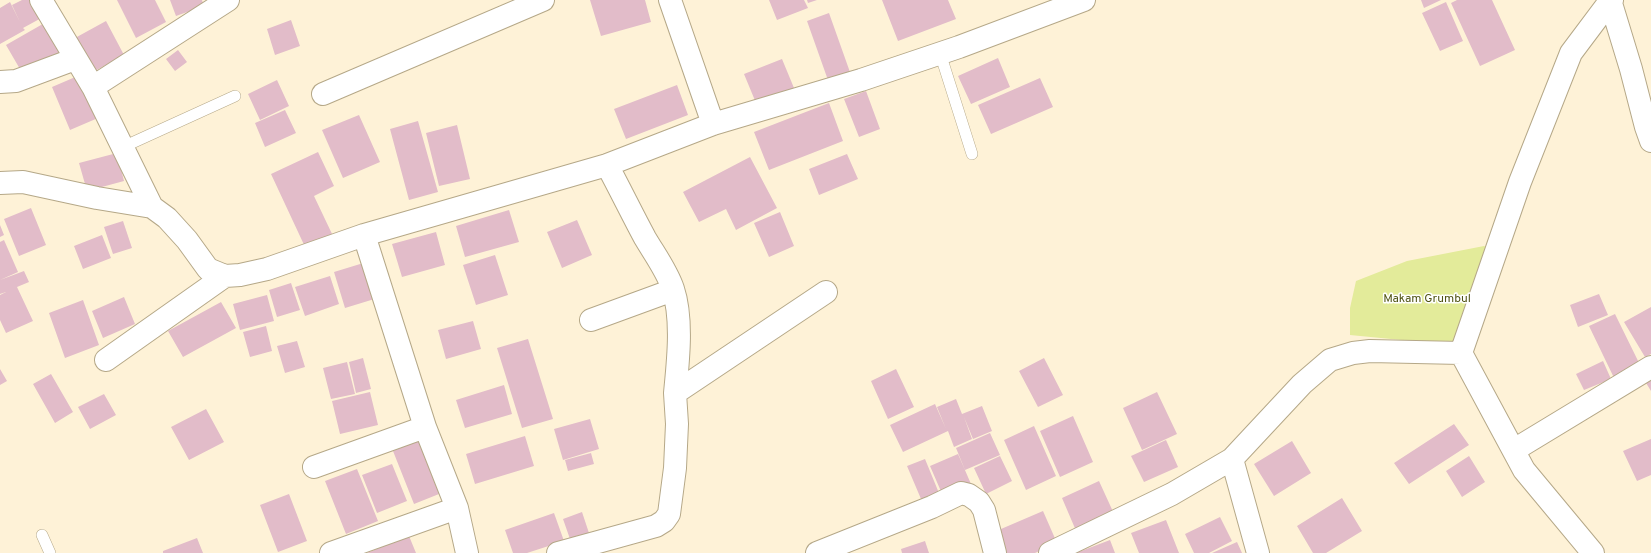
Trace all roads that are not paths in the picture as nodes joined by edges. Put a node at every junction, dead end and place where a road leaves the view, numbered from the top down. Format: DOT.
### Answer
graph roads {
  1 [pos="41,0"];
  2 [pos="228,0"];
  3 [pos="543,0"];
  4 [pos="670,0"];
  5 [pos="1084,0"];
  6 [pos="1610,0"];
  7 [pos="940,53"];
  8 [pos="75,59"];
  9 [pos="0,82"];
  10 [pos="93,88"];
  11 [pos="323,94"];
  12 [pos="234,96"];
  13 [pos="713,124"];
  14 [pos="1651,141"];
  15 [pos="122,147"];
  16 [pos="972,154"];
  17 [pos="607,165"];
  18 [pos="0,182"];
  19 [pos="152,207"];
  20 [pos="364,235"];
  21 [pos="225,276"];
  22 [pos="673,290"];
  23 [pos="826,292"];
  24 [pos="591,320"];
  25 [pos="1461,353"];
  26 [pos="106,360"];
  27 [pos="1651,367"];
  28 [pos="675,393"];
  29 [pos="424,427"];
  30 [pos="1514,450"];
  31 [pos="1232,459"];
  32 [pos="314,467"];
  33 [pos="457,508"];
  34 [pos="42,535"];
  35 [pos="50,553"];
  36 [pos="330,553"];
  37 [pos="467,553"];
  38 [pos="558,553"];
  39 [pos="817,553"];
  40 [pos="995,553"];
  41 [pos="1050,553"];
  42 [pos="1258,553"];
  43 [pos="1593,553"];
  1 -- 8 [label="street"];
  2 -- 10 [label="street"];
  3 -- 11 [label="street"];
  4 -- 13 [label="street"];
  5 -- 7 [label="street"];
  6 -- 14 [label="street"];
  6 -- 25 [label="street"];
  7 -- 13 [label="street"];
  7 -- 16 [label="lane"];
  8 -- 9 [label="street"];
  8 -- 10 [label="street"];
  10 -- 15 [label="street"];
  12 -- 15 [label="lane"];
  13 -- 17 [label="street"];
  15 -- 19 [label="street"];
  17 -- 20 [label="street"];
  17 -- 22 [label="street"];
  18 -- 19 [label="street"];
  19 -- 21 [label="street"];
  20 -- 21 [label="street"];
  20 -- 29 [label="street"];
  21 -- 26 [label="street"];
  22 -- 24 [label="street"];
  22 -- 28 [label="street"];
  23 -- 28 [label="street"];
  25 -- 30 [label="street"];
  25 -- 31 [label="street"];
  27 -- 30 [label="street"];
  28 -- 38 [label="street"];
  29 -- 32 [label="street"];
  29 -- 33 [label="street"];
  30 -- 43 [label="street"];
  31 -- 41 [label="street"];
  31 -- 42 [label="street"];
  33 -- 36 [label="street"];
  33 -- 37 [label="street"];
  34 -- 35 [label="lane"];
  39 -- 40 [label="street"];
}
